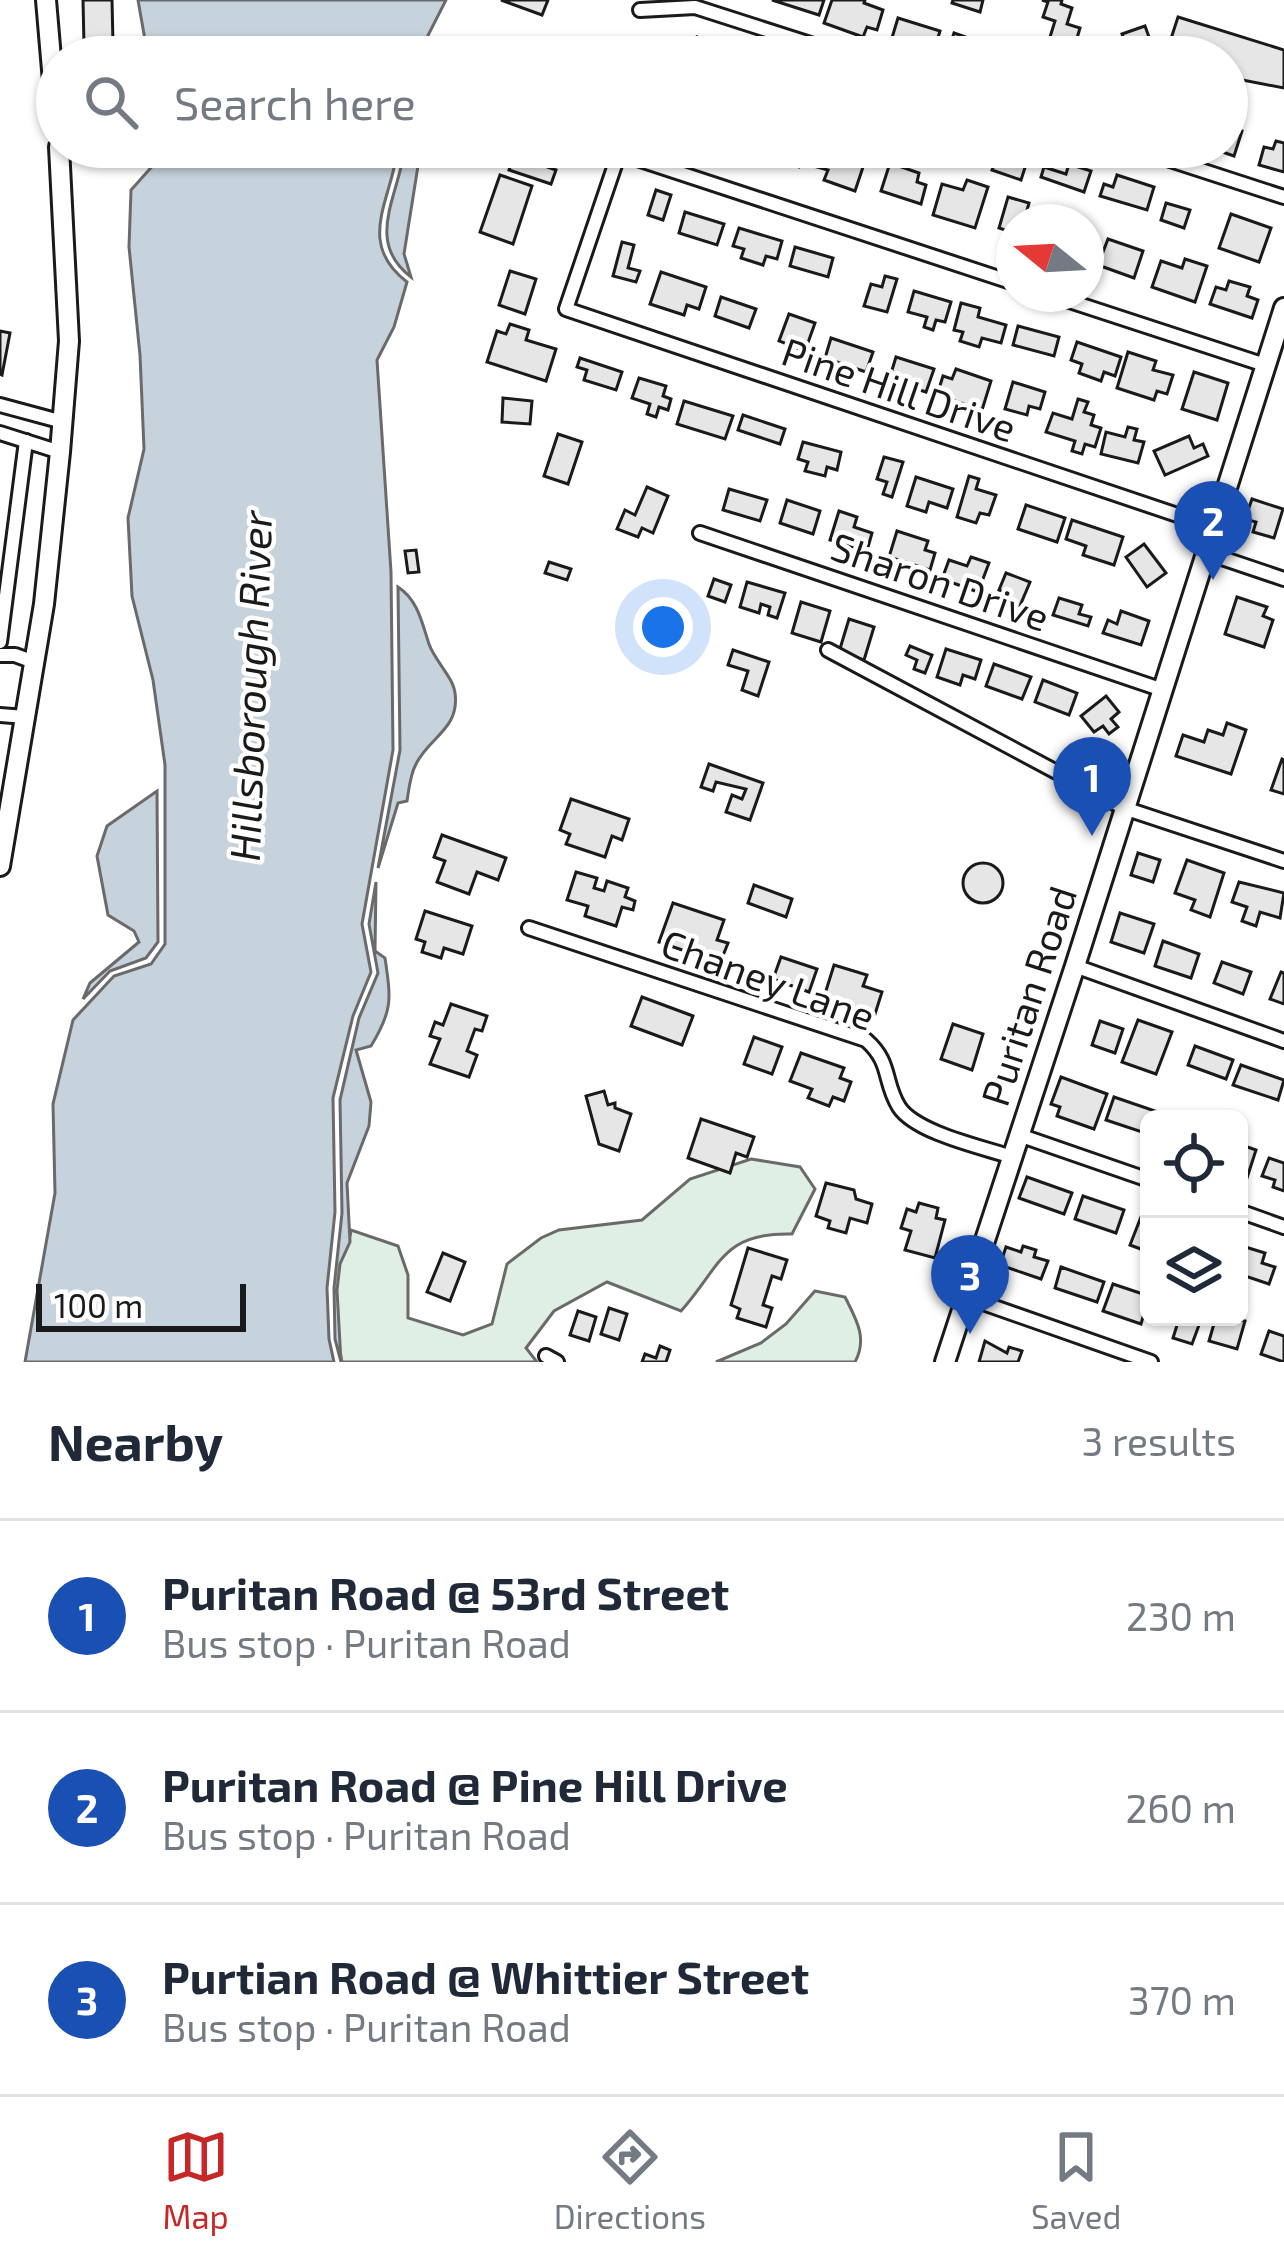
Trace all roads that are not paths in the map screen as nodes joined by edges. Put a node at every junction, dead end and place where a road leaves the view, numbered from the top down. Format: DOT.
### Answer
graph roads {
  1 [pos="46,0"];
  2 [pos="640,10"];
  3 [pos="49,36"];
  4 [pos="785,36"];
  5 [pos="60,168"];
  6 [pos="614,168"];
  7 [pos="665,168"];
  8 [pos="1195,168"];
  9 [pos="1284,197"];
  10 [pos="996,277"];
  11 [pos="1284,308"];
  12 [pos="1103,312"];
  13 [pos="1265,365"];
  14 [pos="0,405"];
  15 [pos="0,433"];
  16 [pos="61,438"];
  17 [pos="26,441"];
  18 [pos="1213,527"];
  19 [pos="700,532"];
  20 [pos="1204,553"];
  21 [pos="1284,579"];
  22 [pos="0,642"];
  23 [pos="828,650"];
  24 [pos="0,656"];
  25 [pos="34,662"];
  26 [pos="1160,688"];
  27 [pos="0,715"];
  28 [pos="25,717"];
  29 [pos="1124,808"];
  30 [pos="1284,861"];
  31 [pos="0,866"];
  32 [pos="529,928"];
  33 [pos="1075,966"];
  34 [pos="1284,1041"];
  35 [pos="1019,1135"];
  36 [pos="1012,1157"];
  37 [pos="1140,1177"];
  38 [pos="1248,1214"];
  39 [pos="1284,1226"];
  40 [pos="966,1297"];
  41 [pos="944,1362"];
  42 [pos="1151,1362"];
  1 -- 3 [label="street"];
  2 -- 4 [label="street"];
  5 -- 16 [label="street"];
  6 -- 18 [label="street, Pine Hill Drive"];
  7 -- 10 [label="street, Pine Hill Drive"];
  8 -- 9 [label="street"];
  11 -- 13 [label="street, Puritan Road"];
  12 -- 13 [label="street"];
  13 -- 18 [label="street, Puritan Road"];
  14 -- 16 [label="street"];
  15 -- 17 [label="street"];
  16 -- 17 [label="street"];
  16 -- 25 [label="street"];
  17 -- 22 [label="street"];
  18 -- 20 [label="street, Puritan Road"];
  19 -- 26 [label="street, Sharon Drive"];
  20 -- 21 [label="street"];
  20 -- 26 [label="street, Puritan Road"];
  23 -- 29 [label="street"];
  24 -- 25 [label="street"];
  25 -- 28 [label="street"];
  26 -- 29 [label="street, Puritan Road"];
  27 -- 28 [label="street"];
  28 -- 31 [label="street"];
  29 -- 30 [label="street"];
  29 -- 33 [label="street, Puritan Road"];
  32 -- 36 [label="street, Chaney Lane"];
  33 -- 34 [label="street"];
  33 -- 35 [label="street, Puritan Road"];
  35 -- 36 [label="street, Puritan Road"];
  35 -- 37 [label="street"];
  36 -- 40 [label="street, Puritan Road"];
  38 -- 39 [label="street"];
  40 -- 41 [label="street, Puritan Road"];
  40 -- 42 [label="street"];
}
